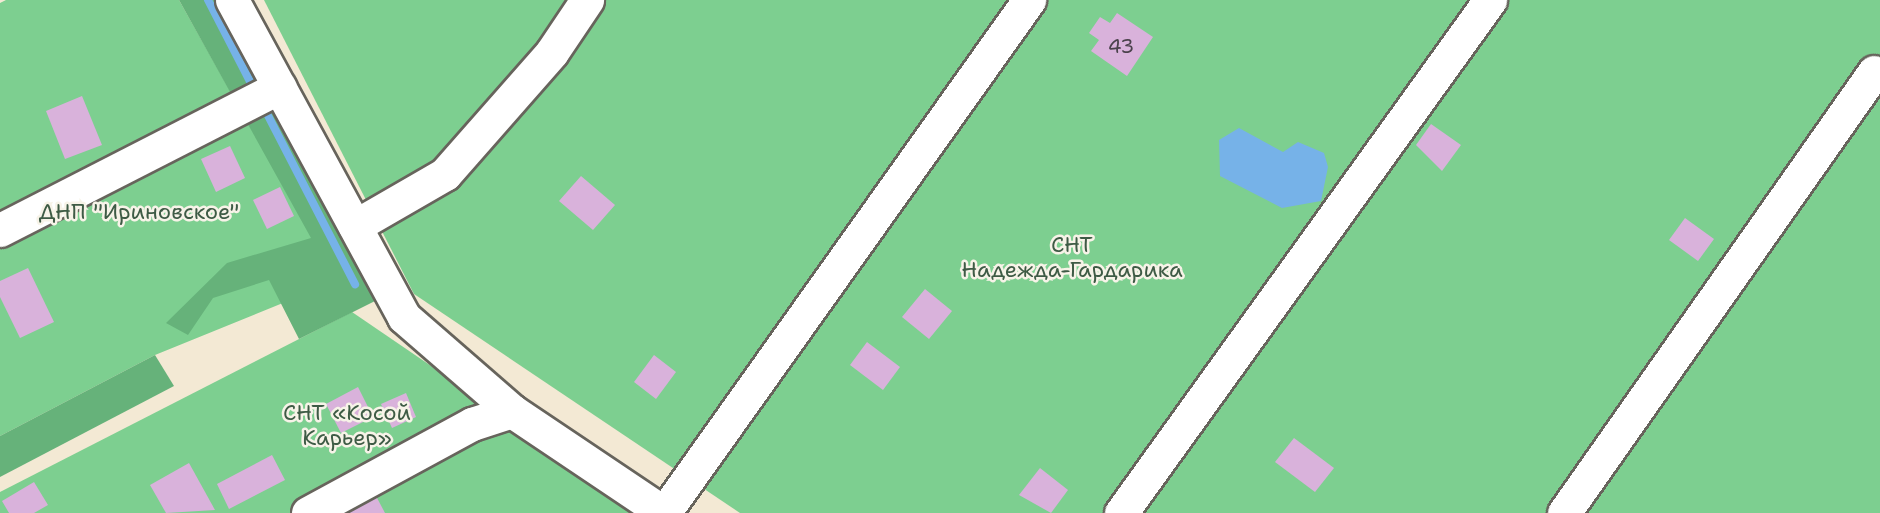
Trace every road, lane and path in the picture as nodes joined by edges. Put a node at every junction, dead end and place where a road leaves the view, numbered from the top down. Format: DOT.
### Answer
graph roads {
  1 [pos="232,0"];
  2 [pos="587,0"];
  3 [pos="1029,0"];
  4 [pos="1490,0"];
  5 [pos="1874,72"];
  6 [pos="280,87"];
  7 [pos="355,226"];
  8 [pos="0,231"];
  9 [pos="512,411"];
  10 [pos="308,513"];
  11 [pos="664,513"];
  12 [pos="1121,513"];
  13 [pos="1564,513"];
  1 -- 6 [label="street"];
  2 -- 7 [label="street"];
  3 -- 11 [label="street"];
  4 -- 12 [label="street"];
  5 -- 13 [label="street"];
  6 -- 7 [label="street"];
  6 -- 8 [label="street"];
  7 -- 9 [label="street"];
  9 -- 10 [label="street"];
  9 -- 11 [label="street"];
}
